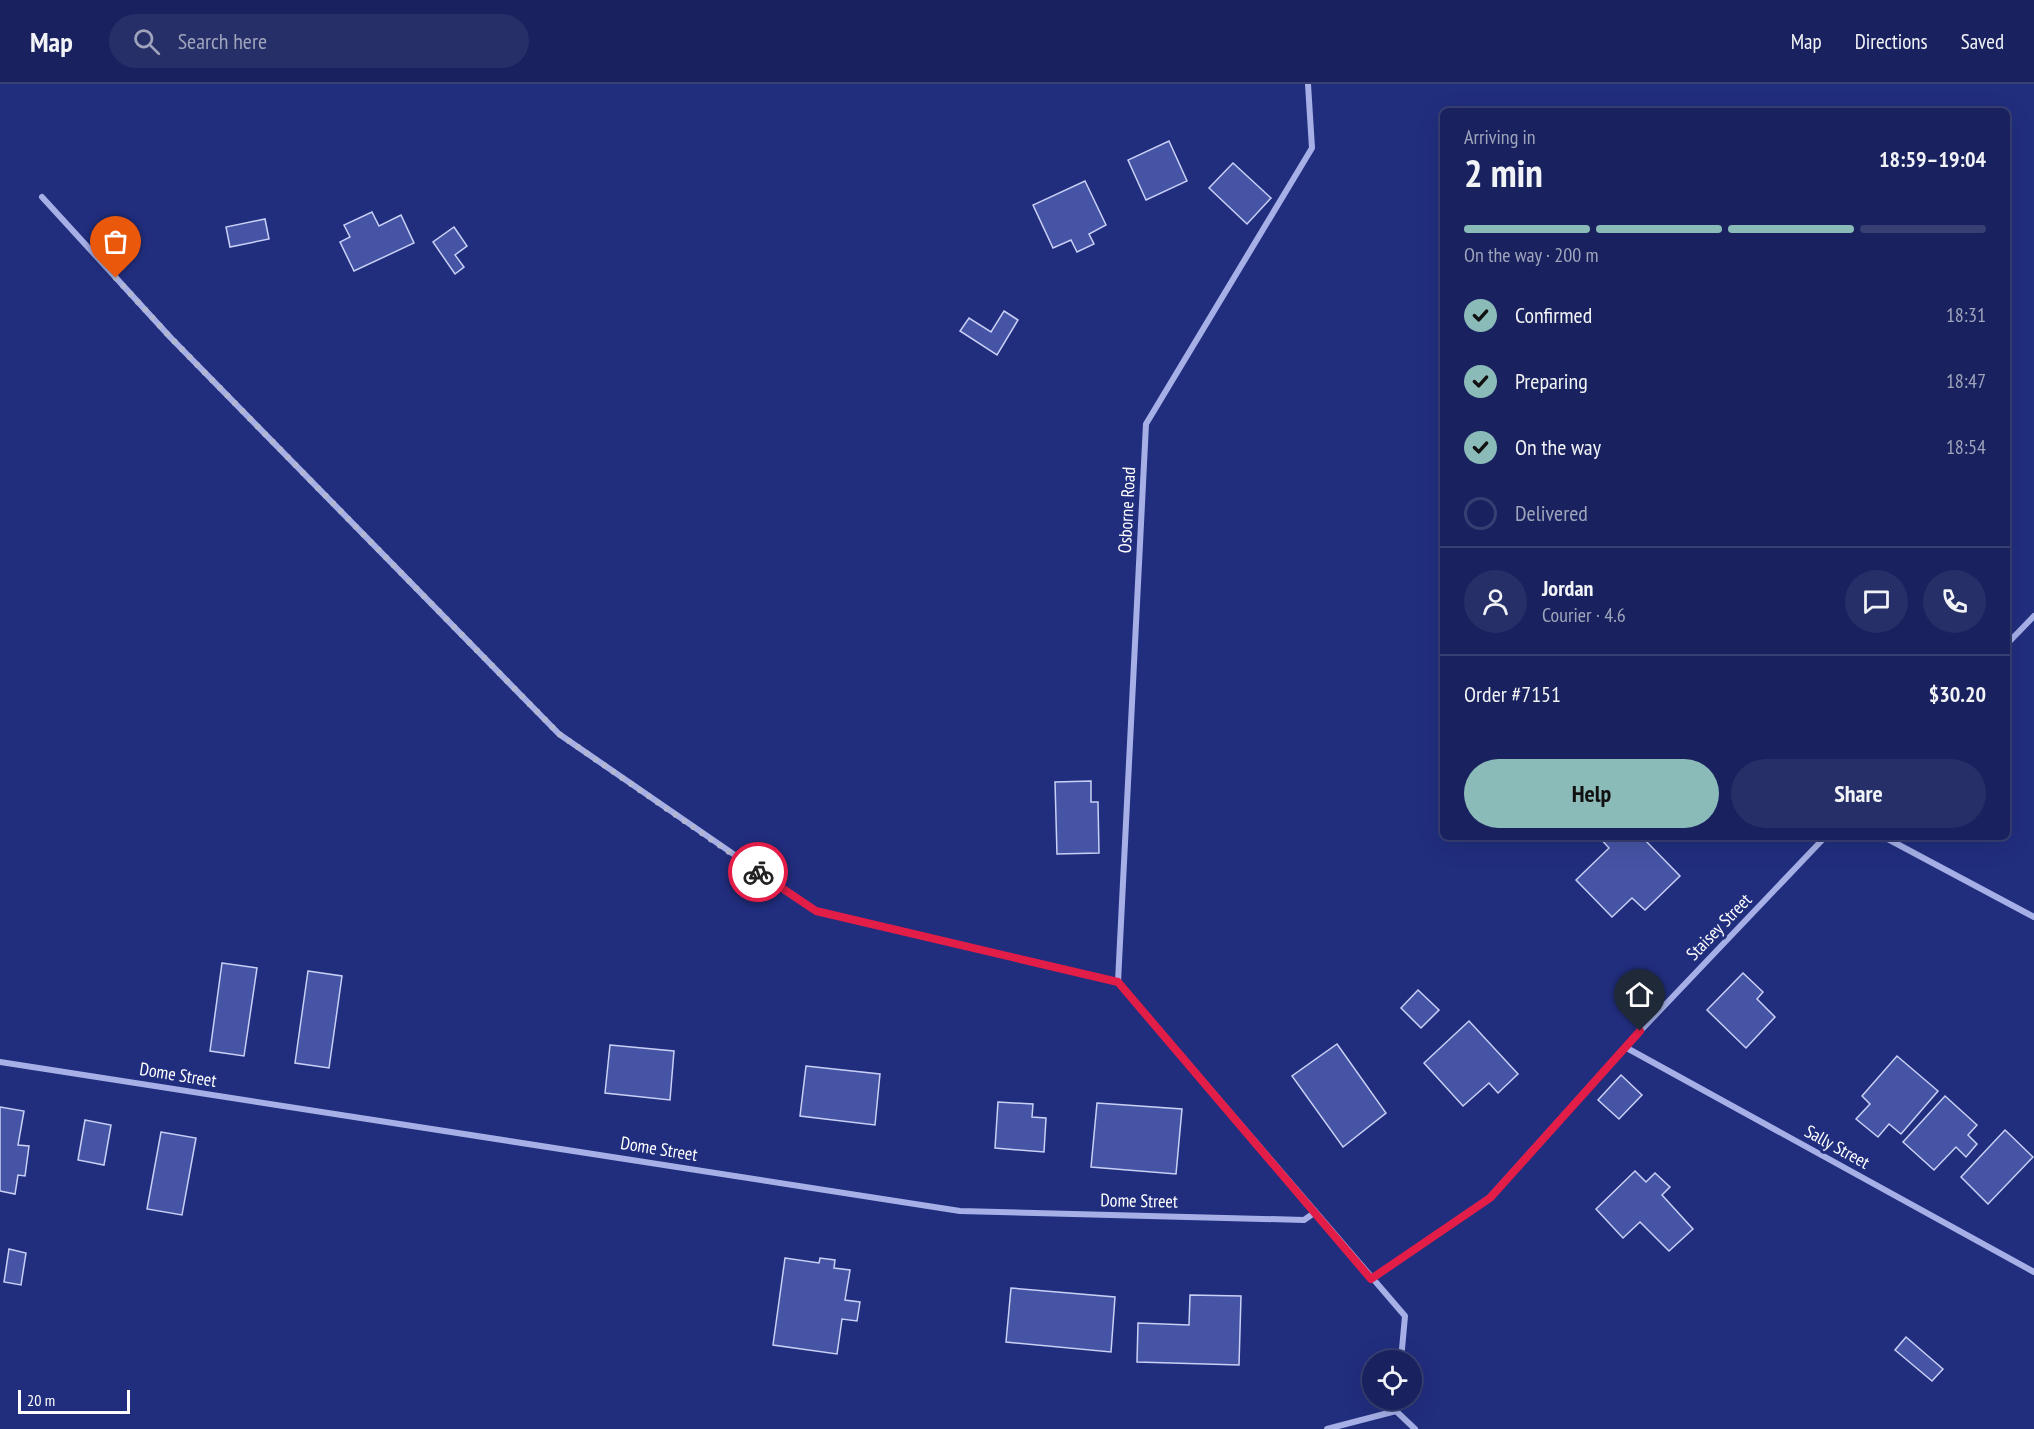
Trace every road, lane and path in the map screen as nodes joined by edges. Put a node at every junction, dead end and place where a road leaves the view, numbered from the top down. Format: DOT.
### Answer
graph roads {
  1 [pos="1308,84"];
  2 [pos="42,196"];
  3 [pos="2034,616"];
  4 [pos="2010,642"];
  5 [pos="1822,840"];
  6 [pos="1890,840"];
  7 [pos="2034,917"];
  8 [pos="1118,982"];
  9 [pos="1625,1047"];
  10 [pos="0,1062"];
  11 [pos="1314,1213"];
  12 [pos="2034,1272"];
  13 [pos="1371,1279"];
  14 [pos="1402,1350"];
  15 [pos="1396,1411"];
  16 [pos="1327,1429"];
  17 [pos="1415,1429"];
  1 -- 8 [label="street, Osborne Road"];
  2 -- 8 [label="street"];
  3 -- 4 [label="street"];
  5 -- 9 [label="street, Staisey Street"];
  6 -- 7 [label="street"];
  8 -- 11 [label="street"];
  9 -- 12 [label="street, Sally Street"];
  9 -- 13 [label="street, Staisey Street"];
  10 -- 11 [label="street, Dome Street"];
  11 -- 13 [label="street"];
  13 -- 14 [label="street"];
  15 -- 16 [label="street"];
  15 -- 17 [label="street"];
}
